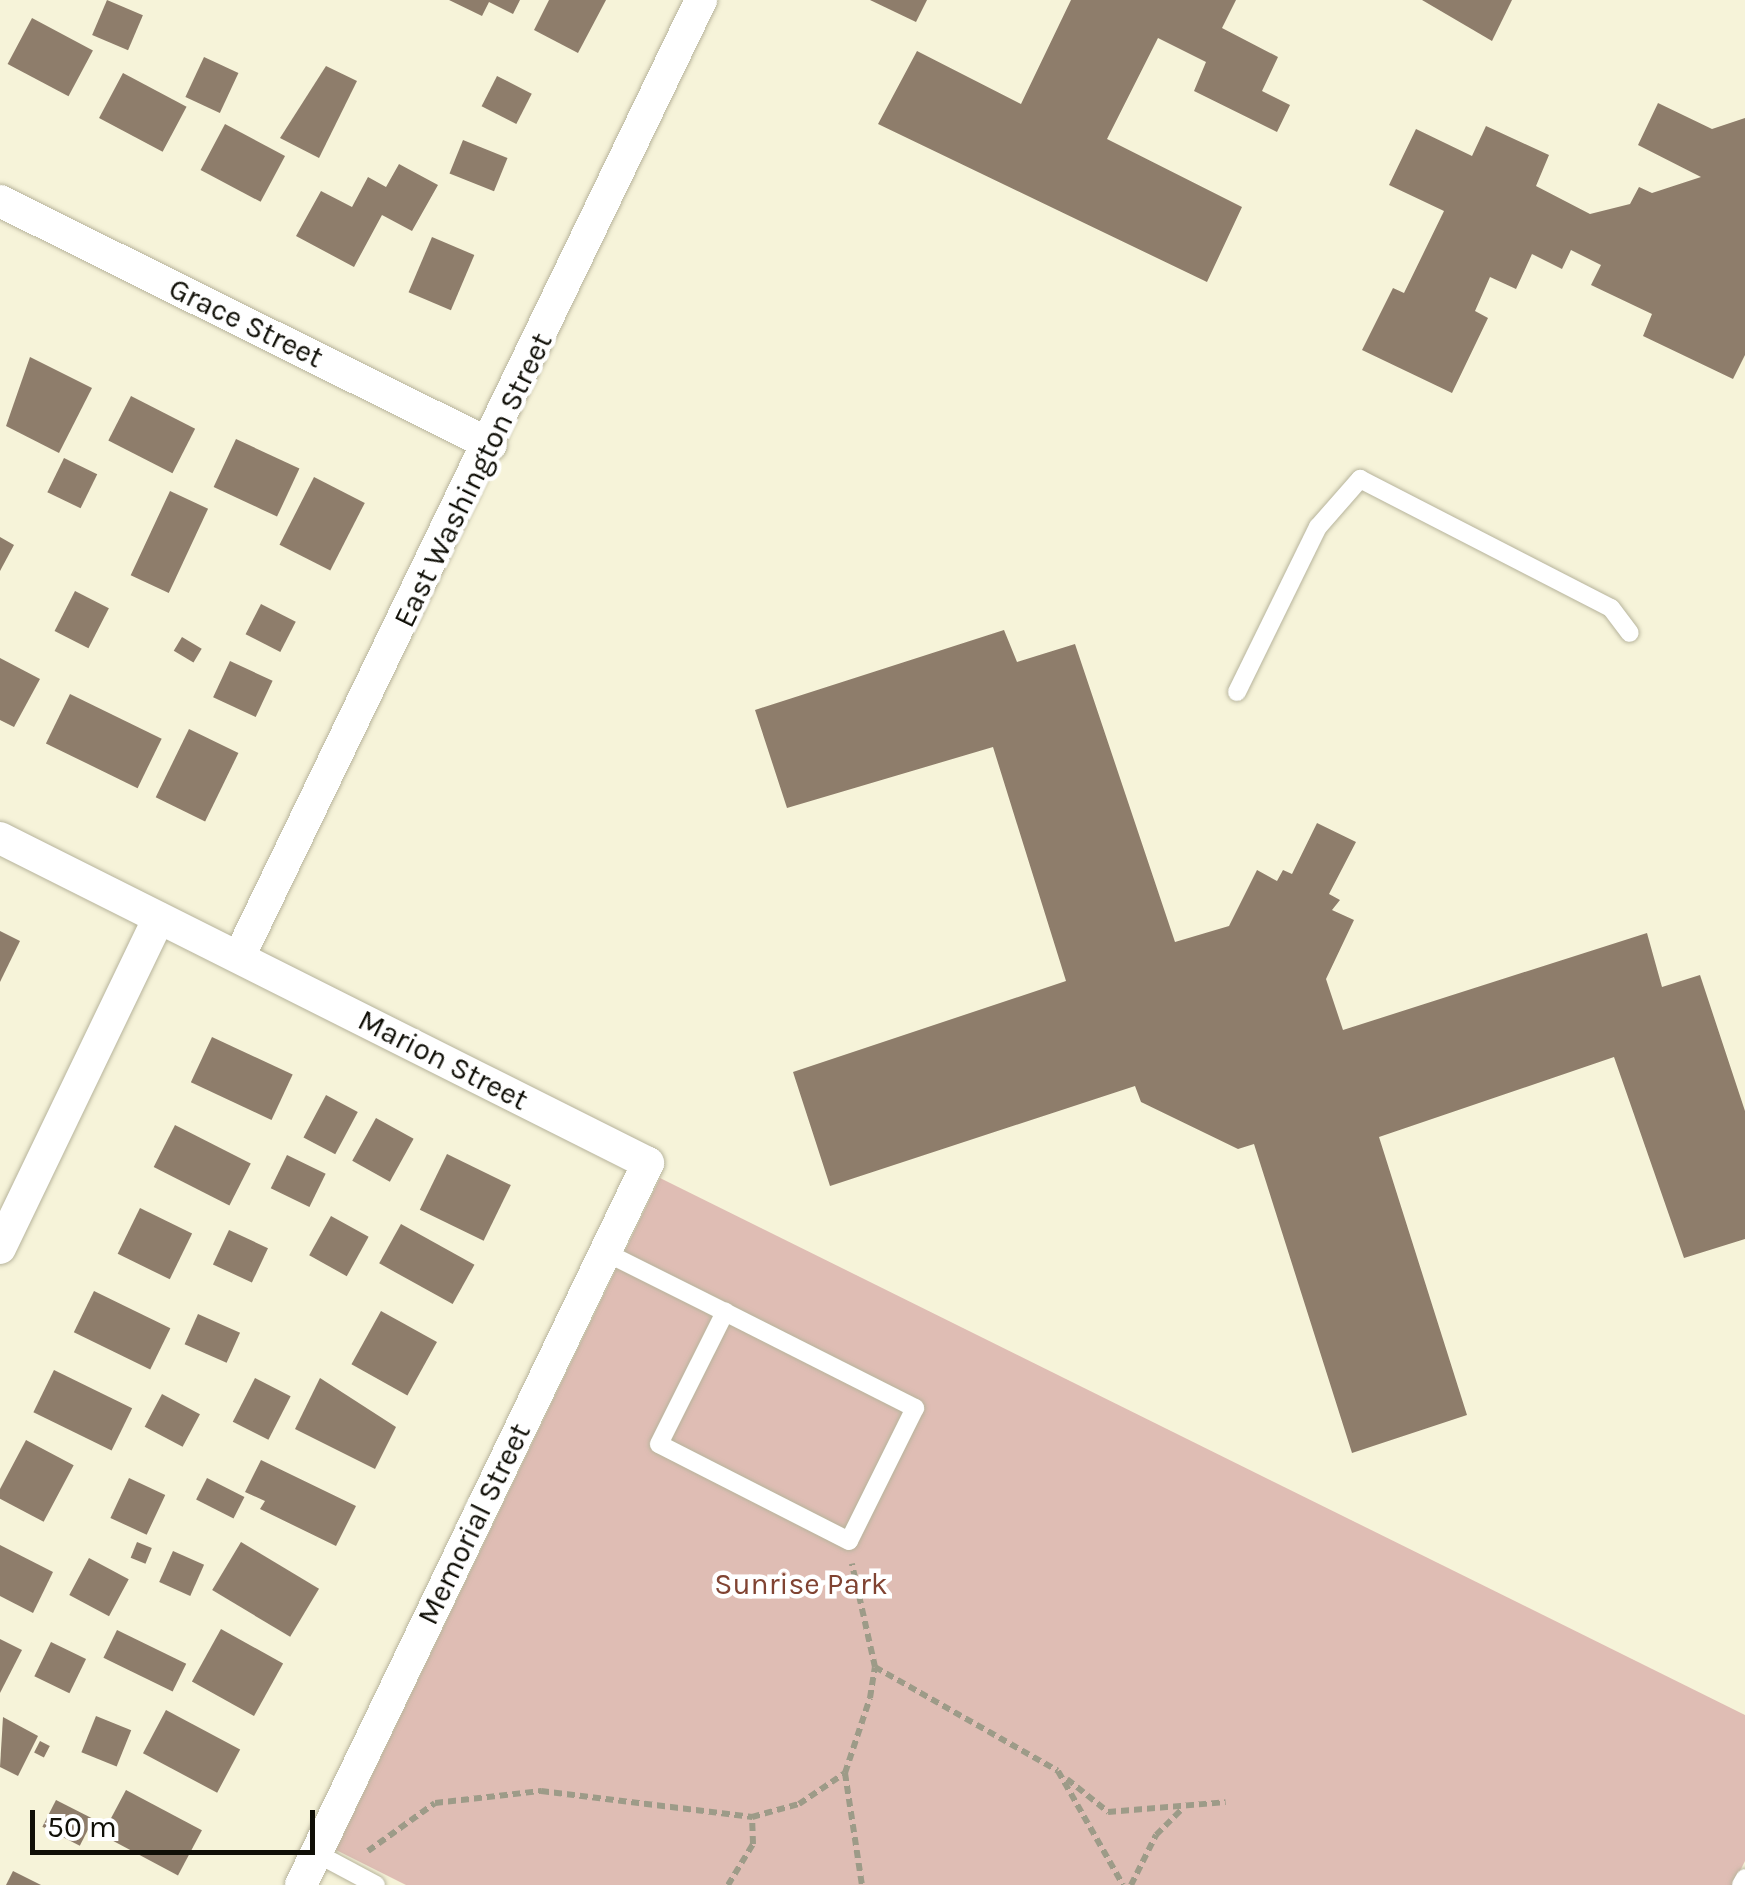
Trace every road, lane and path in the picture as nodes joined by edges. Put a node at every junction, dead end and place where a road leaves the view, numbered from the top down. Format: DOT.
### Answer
graph roads {
  1 [pos="701,0"];
  2 [pos="0,201"];
  3 [pos="491,445"];
  4 [pos="1630,634"];
  5 [pos="1237,692"];
  6 [pos="0,838"];
  7 [pos="159,918"];
  8 [pos="239,957"];
  9 [pos="648,1163"];
  10 [pos="0,1248"];
  11 [pos="605,1252"];
  12 [pos="725,1312"];
  13 [pos="849,1541"];
  14 [pos="875,1667"];
  15 [pos="1058,1772"];
  16 [pos="845,1773"];
  17 [pos="1226,1802"];
  18 [pos="1182,1809"];
  19 [pos="752,1817"];
  20 [pos="316,1853"];
  21 [pos="354,1873"];
  22 [pos="1745,1878"];
  23 [pos="301,1885"];
  24 [pos="376,1885"];
  25 [pos="728,1885"];
  26 [pos="862,1885"];
  27 [pos="1122,1885"];
  28 [pos="1130,1885"];
  29 [pos="1742,1885"];
  1 -- 3 [label="street, East Washington Street"];
  2 -- 3 [label="street, Grace Street"];
  3 -- 8 [label="street, East Washington Street"];
  4 -- 5 [label="lane"];
  6 -- 7 [label="street"];
  7 -- 8 [label="street, Marion Street"];
  7 -- 10 [label="street"];
  8 -- 9 [label="street, Marion Street"];
  9 -- 11 [label="street, Memorial Street"];
  11 -- 12 [label="lane"];
  11 -- 20 [label="street, Memorial Street"];
  12 -- 13 [label="lane"];
  12 -- 13 [label="lane"];
  13 -- 14 [label="path"];
  14 -- 15 [label="path"];
  14 -- 16 [label="path"];
  15 -- 18 [label="path"];
  15 -- 27 [label="path"];
  16 -- 19 [label="path"];
  16 -- 26 [label="path"];
  17 -- 18 [label="path"];
  18 -- 28 [label="path"];
  19 -- 21 [label="path"];
  19 -- 25 [label="path"];
  20 -- 21 [label="lane"];
  20 -- 23 [label="street, Memorial Street"];
  21 -- 24 [label="lane"];
  22 -- 29 [label="lane"];
}
